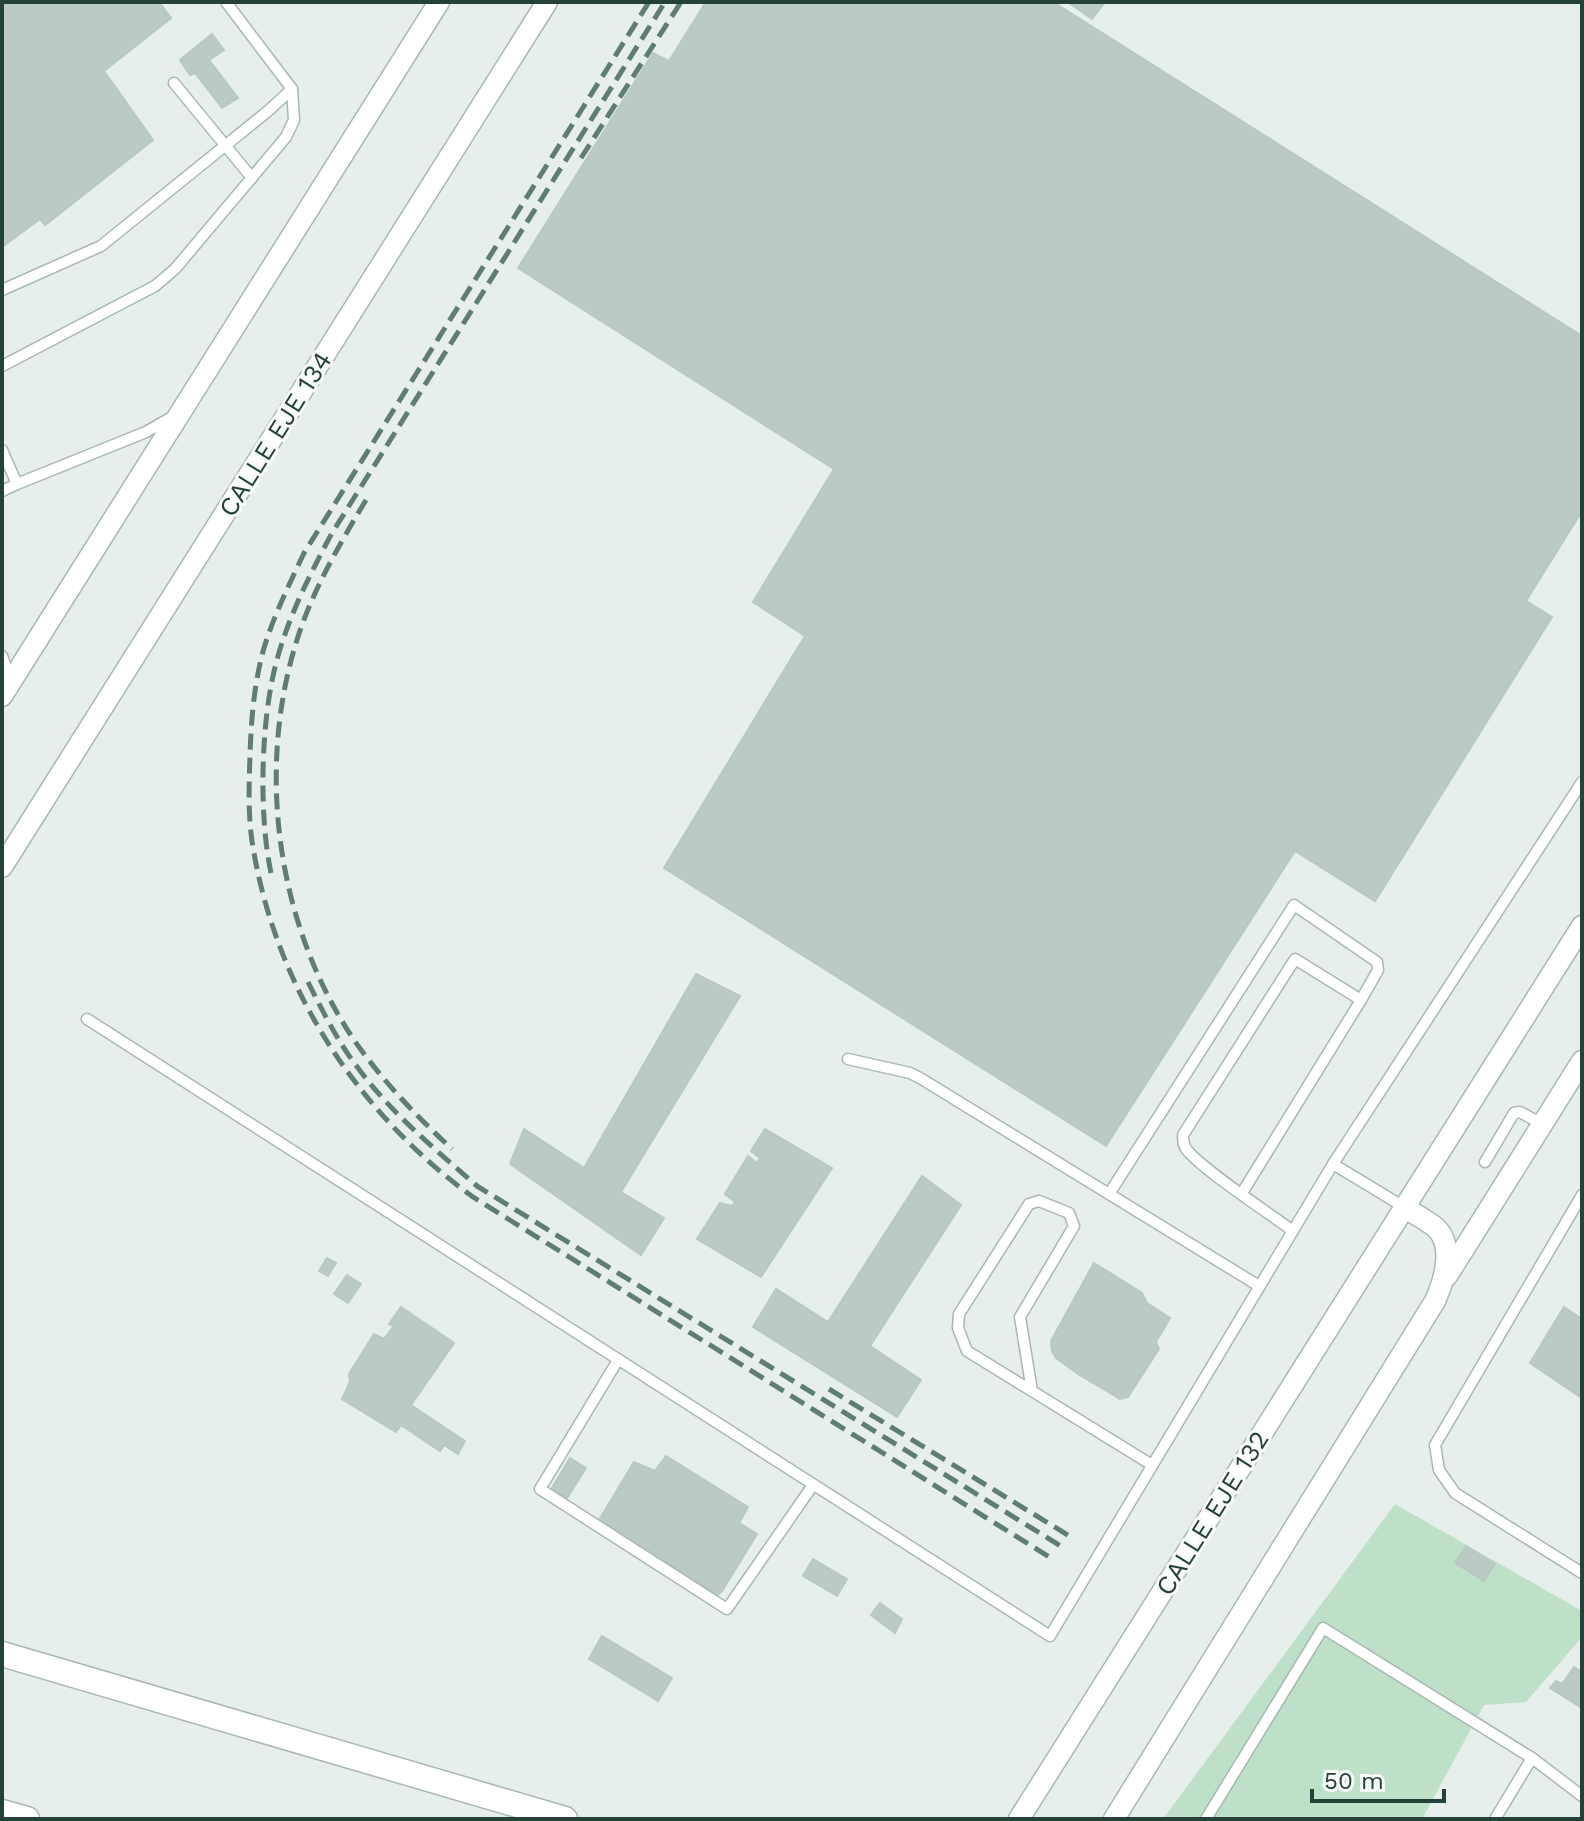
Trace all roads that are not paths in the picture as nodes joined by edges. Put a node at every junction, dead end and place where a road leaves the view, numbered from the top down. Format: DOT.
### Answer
graph roads {
  1 [pos="226,2"];
  2 [pos="439,2"];
  3 [pos="547,2"];
  4 [pos="174,83"];
  5 [pos="292,89"];
  6 [pos="226,145"];
  7 [pos="252,178"];
  8 [pos="2,290"];
  9 [pos="2,366"];
  10 [pos="180,412"];
  11 [pos="2,450"];
  12 [pos="17,484"];
  13 [pos="2,491"];
  14 [pos="2,656"];
  15 [pos="6,689"];
  16 [pos="1582,782"];
  17 [pos="2,867"];
  18 [pos="1582,926"];
  19 [pos="1361,1000"];
  20 [pos="87,1019"];
  21 [pos="848,1059"];
  22 [pos="1582,1061"];
  23 [pos="1542,1124"];
  24 [pos="1485,1162"];
  25 [pos="1333,1164"];
  26 [pos="1242,1193"];
  27 [pos="1109,1194"];
  28 [pos="1582,1195"];
  29 [pos="1404,1207"];
  30 [pos="1293,1231"];
  31 [pos="1445,1279"];
  32 [pos="1259,1286"];
  33 [pos="618,1360"];
  34 [pos="1032,1391"];
  35 [pos="1152,1465"];
  36 [pos="813,1485"];
  37 [pos="1582,1573"];
  38 [pos="2,1654"];
  39 [pos="1532,1758"];
  40 [pos="1582,1796"];
  41 [pos="2,1812"];
  42 [pos="27,1819"];
  43 [pos="565,1819"];
  44 [pos="1019,1819"];
  45 [pos="1114,1819"];
  46 [pos="1206,1819"];
  47 [pos="1495,1819"];
  1 -- 5 [label="lane"];
  2 -- 10 [label="street"];
  3 -- 17 [label="street, CALLE EJE 134"];
  4 -- 6 [label="lane"];
  5 -- 6 [label="lane"];
  5 -- 7 [label="lane"];
  6 -- 7 [label="lane"];
  6 -- 8 [label="lane"];
  7 -- 9 [label="lane"];
  10 -- 12 [label="lane"];
  10 -- 15 [label="street"];
  11 -- 12 [label="lane"];
  12 -- 13 [label="lane"];
  14 -- 15 [label="lane"];
  16 -- 25 [label="lane"];
  18 -- 29 [label="street, CALLE EJE 132"];
  19 -- 26 [label="lane"];
  19 -- 26 [label="lane"];
  19 -- 27 [label="lane"];
  20 -- 33 [label="lane"];
  21 -- 27 [label="lane"];
  22 -- 23 [label="street"];
  23 -- 24 [label="lane"];
  23 -- 31 [label="street"];
  25 -- 29 [label="lane"];
  25 -- 30 [label="lane"];
  26 -- 30 [label="lane"];
  27 -- 32 [label="lane"];
  28 -- 37 [label="lane"];
  29 -- 31 [label="street"];
  29 -- 44 [label="street, CALLE EJE 132"];
  30 -- 32 [label="lane"];
  31 -- 45 [label="street"];
  32 -- 35 [label="lane"];
  33 -- 36 [label="lane"];
  33 -- 36 [label="lane"];
  34 -- 34 [label="lane"];
  34 -- 35 [label="lane"];
  35 -- 36 [label="lane"];
  38 -- 43 [label="street"];
  39 -- 40 [label="lane"];
  39 -- 46 [label="lane"];
  39 -- 47 [label="lane"];
  41 -- 42 [label="street"];
}
